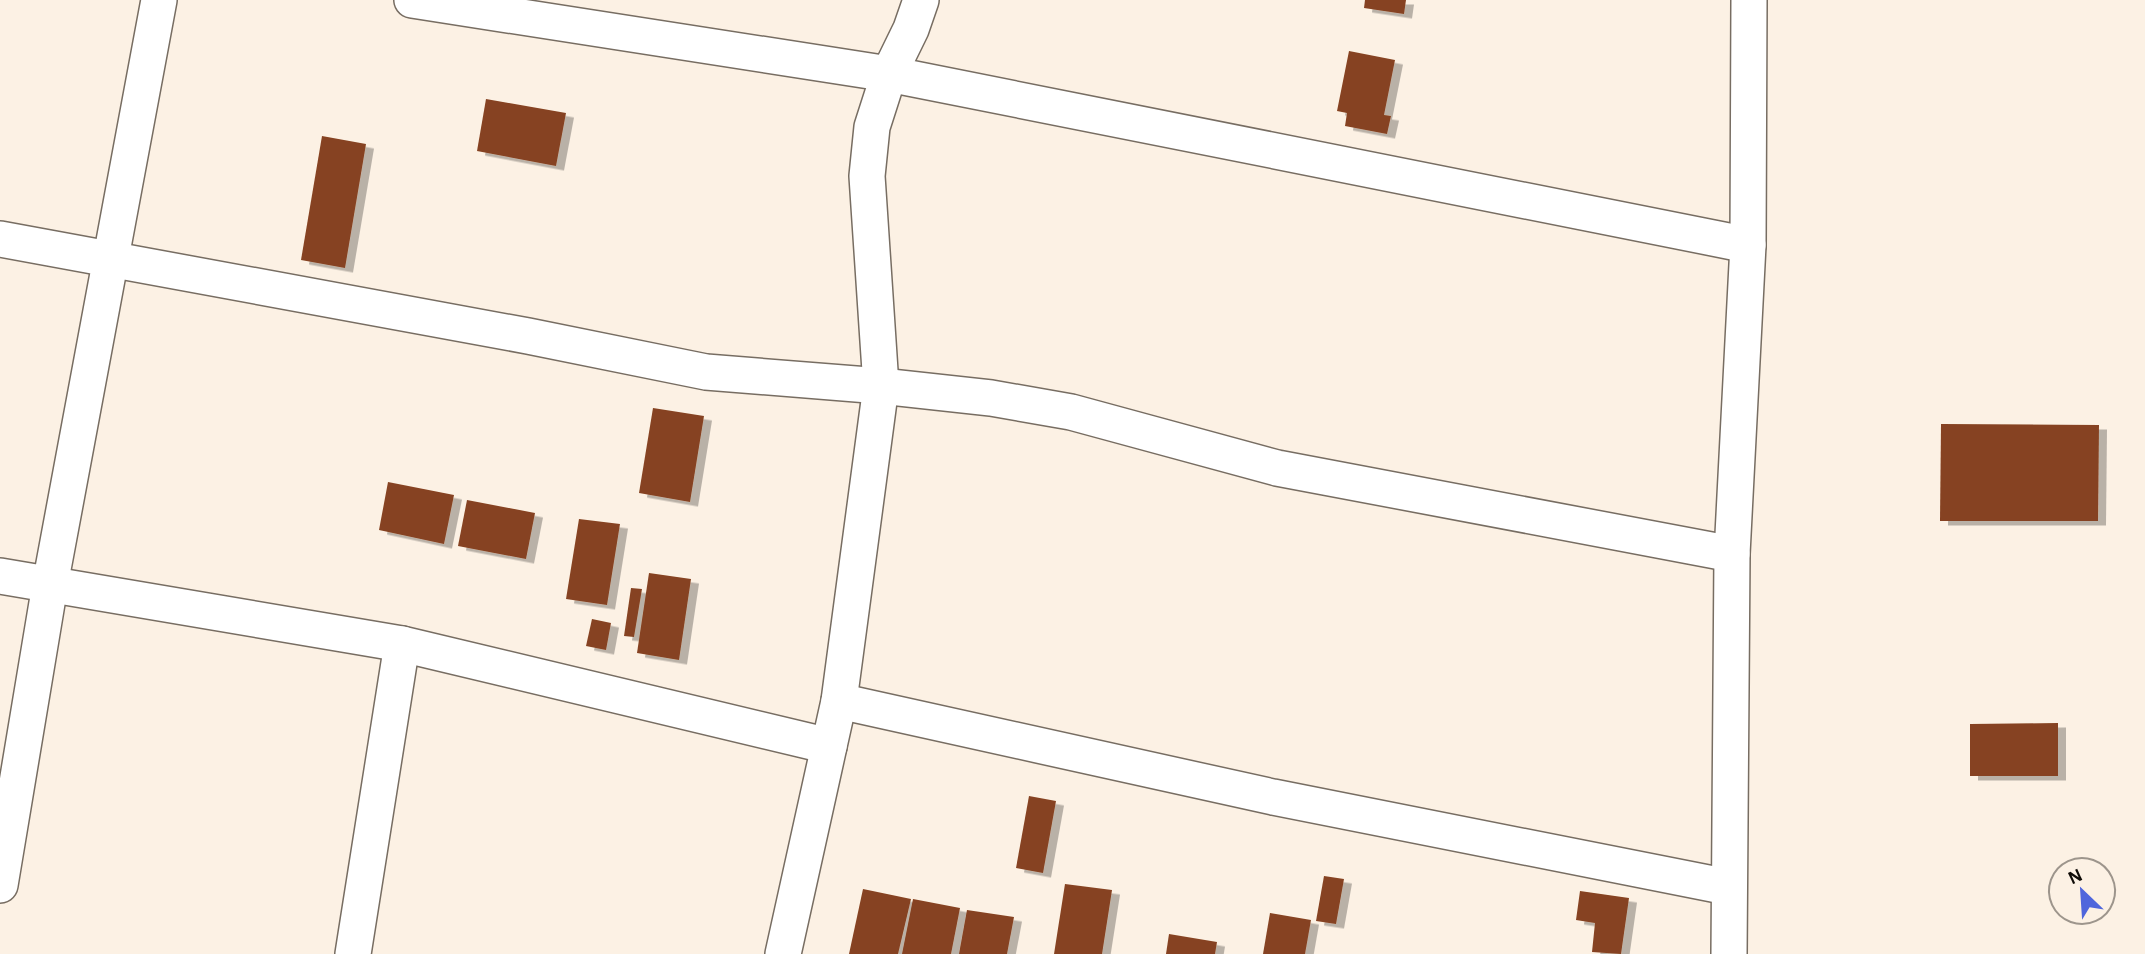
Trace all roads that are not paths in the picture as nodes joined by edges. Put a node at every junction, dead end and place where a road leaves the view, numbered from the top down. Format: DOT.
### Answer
graph roads {
  1 [pos="159,0"];
  2 [pos="412,0"];
  3 [pos="921,0"];
  4 [pos="1749,0"];
  5 [pos="889,74"];
  6 [pos="0,239"];
  7 [pos="1748,245"];
  8 [pos="111,259"];
  9 [pos="881,386"];
  10 [pos="1732,554"];
  11 [pos="0,576"];
  12 [pos="50,585"];
  13 [pos="402,644"];
  14 [pos="839,701"];
  15 [pos="829,746"];
  16 [pos="0,885"];
  17 [pos="1728,887"];
  18 [pos="354,954"];
  19 [pos="783,954"];
  20 [pos="1729,954"];
  1 -- 8 [label="street"];
  2 -- 5 [label="street"];
  3 -- 5 [label="street"];
  4 -- 7 [label="street"];
  5 -- 7 [label="street"];
  5 -- 9 [label="street"];
  6 -- 8 [label="street"];
  7 -- 10 [label="street"];
  8 -- 9 [label="street"];
  8 -- 12 [label="street"];
  9 -- 10 [label="street"];
  9 -- 14 [label="street"];
  10 -- 17 [label="street"];
  11 -- 12 [label="street"];
  12 -- 13 [label="street"];
  12 -- 16 [label="street"];
  13 -- 15 [label="street"];
  13 -- 18 [label="street"];
  14 -- 15 [label="street"];
  14 -- 17 [label="street"];
  15 -- 19 [label="street"];
  17 -- 20 [label="street"];
}
